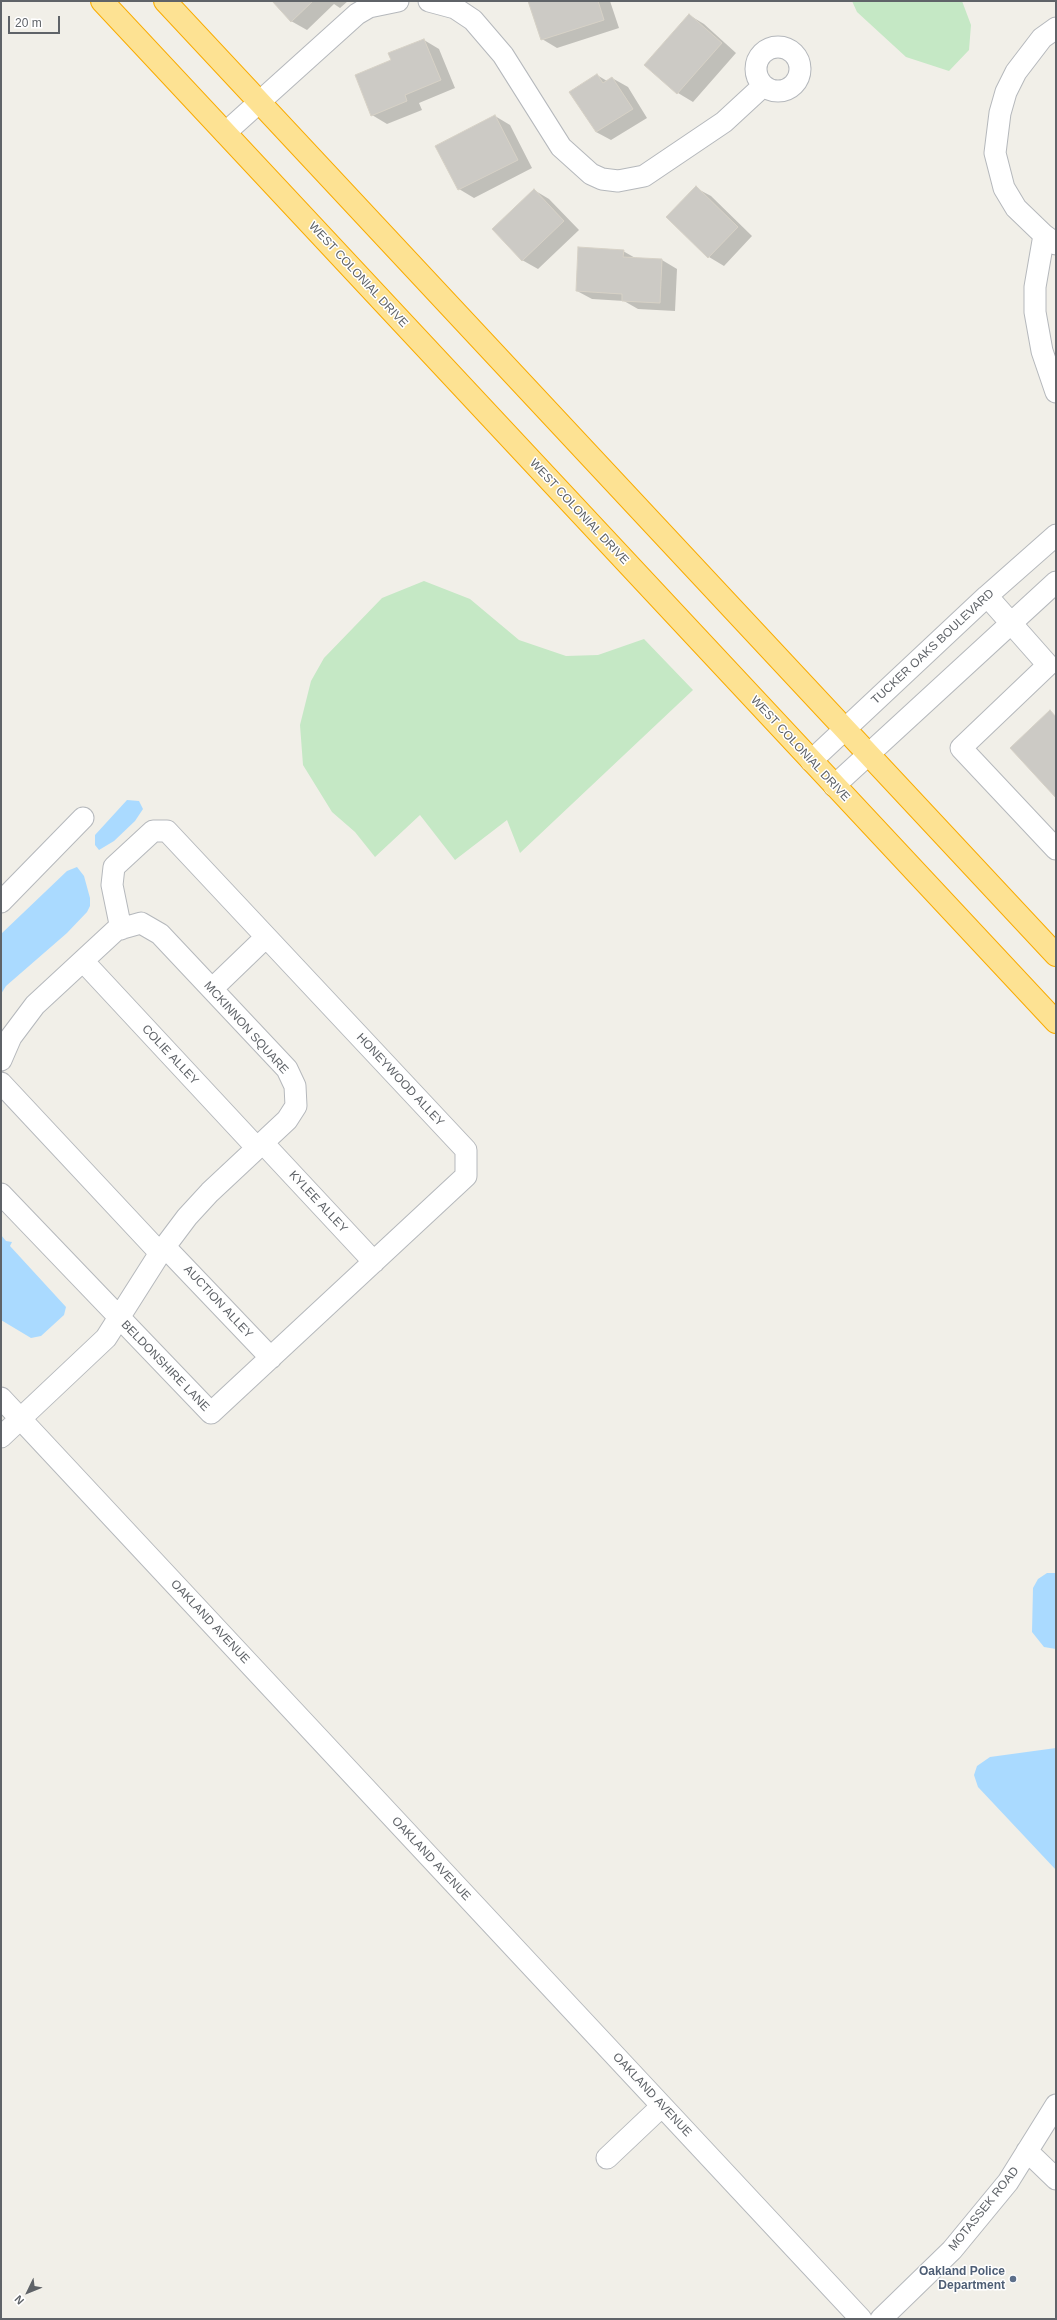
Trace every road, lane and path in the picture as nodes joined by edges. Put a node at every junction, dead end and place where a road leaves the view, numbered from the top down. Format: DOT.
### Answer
graph roads {
  1 [pos="102,1"];
  2 [pos="165,1"];
  3 [pos="398,1"];
  4 [pos="428,1"];
  5 [pos="467,7"];
  6 [pos="1056,28"];
  7 [pos="763,86"];
  8 [pos="259,101"];
  9 [pos="225,133"];
  10 [pos="1050,239"];
  11 [pos="1049,349"];
  12 [pos="1056,392"];
  13 [pos="1056,535"];
  14 [pos="1056,582"];
  15 [pos="987,596"];
  16 [pos="1010,622"];
  17 [pos="1053,663"];
  18 [pos="844,729"];
  19 [pos="868,754"];
  20 [pos="811,760"];
  21 [pos="834,786"];
  22 [pos="83,818"];
  23 [pos="1056,849"];
  24 [pos="1,902"];
  25 [pos="121,929"];
  26 [pos="266,937"];
  27 [pos="1056,955"];
  28 [pos="82,961"];
  29 [pos="212,989"];
  30 [pos="1056,1022"];
  31 [pos="1,1060"];
  32 [pos="1,1083"];
  33 [pos="260,1146"];
  34 [pos="1,1194"];
  35 [pos="163,1250"];
  36 [pos="374,1262"];
  37 [pos="118,1318"];
  38 [pos="270,1358"];
  39 [pos="1,1398"];
  40 [pos="212,1413"];
  41 [pos="20,1418"];
  42 [pos="1,1437"];
  43 [pos="662,2106"];
  44 [pos="1056,2107"];
  45 [pos="1027,2151"];
  46 [pos="607,2158"];
  47 [pos="1056,2179"];
  48 [pos="861,2319"];
  49 [pos="881,2319"];
  1 -- 9 [label="highway, WEST COLONIAL DRIVE"];
  2 -- 8 [label="highway"];
  3 -- 8 [label="street"];
  4 -- 5 [label="street"];
  5 -- 7 [label="street"];
  6 -- 10 [label="street"];
  8 -- 9 [label="street"];
  8 -- 18 [label="highway"];
  9 -- 20 [label="highway, WEST COLONIAL DRIVE"];
  10 -- 11 [label="street"];
  11 -- 12 [label="street"];
  13 -- 15 [label="street, TUCKER OAKS BOULEVARD"];
  14 -- 16 [label="street"];
  15 -- 16 [label="street"];
  15 -- 18 [label="street, TUCKER OAKS BOULEVARD"];
  16 -- 17 [label="street"];
  16 -- 19 [label="street"];
  17 -- 23 [label="street"];
  18 -- 19 [label="highway"];
  18 -- 20 [label="street, TUCKER OAKS BOULEVARD"];
  19 -- 21 [label="street"];
  19 -- 27 [label="highway"];
  20 -- 21 [label="highway, WEST COLONIAL DRIVE"];
  21 -- 30 [label="highway, WEST COLONIAL DRIVE"];
  22 -- 24 [label="street"];
  25 -- 26 [label="street, HONEYWOOD ALLEY"];
  25 -- 28 [label="street, MCKINNON SQUARE"];
  25 -- 29 [label="street, MCKINNON SQUARE"];
  26 -- 29 [label="street"];
  26 -- 36 [label="street, HONEYWOOD ALLEY"];
  28 -- 31 [label="street, MCKINNON SQUARE"];
  28 -- 33 [label="street, COLIE ALLEY"];
  29 -- 33 [label="street, MCKINNON SQUARE"];
  32 -- 35 [label="street, AUCTION ALLEY"];
  33 -- 35 [label="street, MCKINNON SQUARE"];
  33 -- 36 [label="street, KYLEE ALLEY"];
  34 -- 37 [label="street"];
  35 -- 37 [label="street, MCKINNON SQUARE"];
  35 -- 38 [label="street, AUCTION ALLEY"];
  36 -- 38 [label="street, HONEYWOOD ALLEY"];
  37 -- 40 [label="street, BELDONSHIRE LANE"];
  37 -- 41 [label="street, MCKINNON SQUARE"];
  38 -- 40 [label="street, HONEYWOOD ALLEY"];
  39 -- 41 [label="street, OAKLAND AVENUE"];
  41 -- 42 [label="street, MCKINNON SQUARE"];
  41 -- 43 [label="street, OAKLAND AVENUE"];
  43 -- 46 [label="street"];
  43 -- 48 [label="street, OAKLAND AVENUE"];
  44 -- 45 [label="street, MOTASSEK ROAD"];
  45 -- 47 [label="street"];
  45 -- 49 [label="street, MOTASSEK ROAD"];
}
